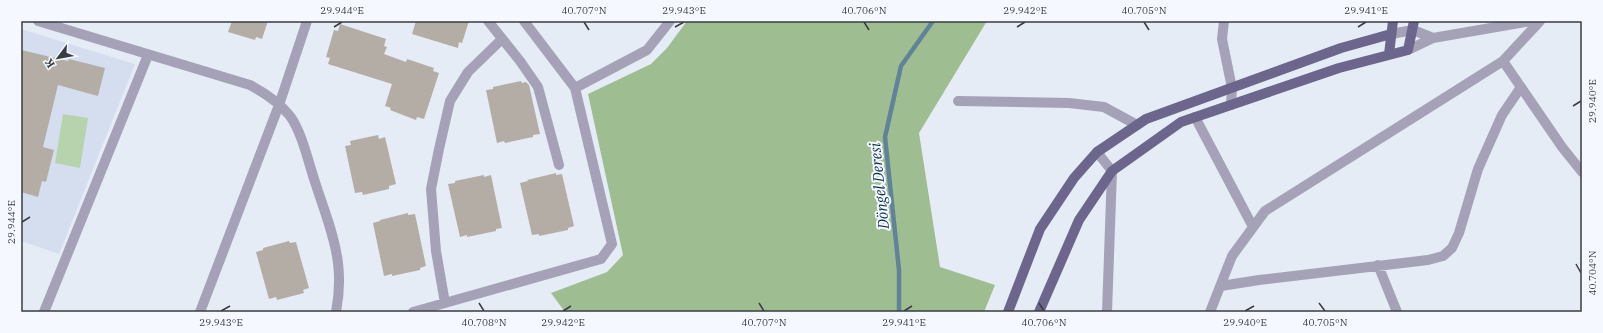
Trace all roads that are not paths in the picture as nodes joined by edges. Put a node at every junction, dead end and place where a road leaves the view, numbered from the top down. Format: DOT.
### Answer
graph roads {
  1 [pos="38,21"];
  2 [pos="307,21"];
  3 [pos="488,21"];
  4 [pos="524,21"];
  5 [pos="670,21"];
  6 [pos="1224,21"];
  7 [pos="1393,21"];
  8 [pos="1531,21"];
  9 [pos="1540,21"];
  10 [pos="1413,25"];
  11 [pos="1391,34"];
  12 [pos="1433,38"];
  13 [pos="502,39"];
  14 [pos="1408,50"];
  15 [pos="1389,54"];
  16 [pos="148,55"];
  17 [pos="1503,61"];
  18 [pos="1521,87"];
  19 [pos="575,88"];
  20 [pos="1232,88"];
  21 [pos="958,101"];
  22 [pos="279,105"];
  23 [pos="1231,105"];
  24 [pos="1195,117"];
  25 [pos="1137,125"];
  26 [pos="1097,152"];
  27 [pos="559,165"];
  28 [pos="1112,171"];
  29 [pos="1582,172"];
  30 [pos="1253,227"];
  31 [pos="1378,265"];
  32 [pos="1221,286"];
  33 [pos="445,303"];
  34 [pos="44,312"];
  35 [pos="200,312"];
  36 [pos="336,312"];
  37 [pos="413,312"];
  38 [pos="1008,312"];
  39 [pos="1039,312"];
  40 [pos="1107,312"];
  41 [pos="1210,312"];
  42 [pos="1397,312"];
  1 -- 16 [label="street"];
  2 -- 22 [label="street"];
  3 -- 13 [label="street"];
  4 -- 19 [label="street"];
  5 -- 19 [label="street"];
  6 -- 20 [label="street"];
  7 -- 11 [label="main road"];
  8 -- 12 [label="street"];
  9 -- 17 [label="street"];
  10 -- 11 [label="street"];
  10 -- 12 [label="street"];
  10 -- 14 [label="main road"];
  11 -- 15 [label="main road"];
  11 -- 20 [label="main road"];
  12 -- 14 [label="street"];
  13 -- 27 [label="street"];
  13 -- 33 [label="street"];
  14 -- 15 [label="main road"];
  15 -- 23 [label="main road"];
  16 -- 22 [label="street"];
  16 -- 34 [label="street"];
  17 -- 18 [label="street"];
  17 -- 30 [label="street"];
  18 -- 29 [label="street"];
  18 -- 31 [label="street"];
  19 -- 33 [label="street"];
  20 -- 23 [label="street"];
  20 -- 25 [label="main road"];
  21 -- 25 [label="street"];
  22 -- 35 [label="street"];
  22 -- 36 [label="street"];
  23 -- 24 [label="main road"];
  24 -- 28 [label="main road"];
  24 -- 30 [label="street"];
  25 -- 26 [label="main road"];
  26 -- 28 [label="street"];
  26 -- 38 [label="main road"];
  28 -- 39 [label="main road"];
  28 -- 40 [label="street"];
  30 -- 32 [label="street"];
  31 -- 32 [label="street"];
  31 -- 42 [label="street"];
  32 -- 41 [label="street"];
  33 -- 37 [label="street"];
}
